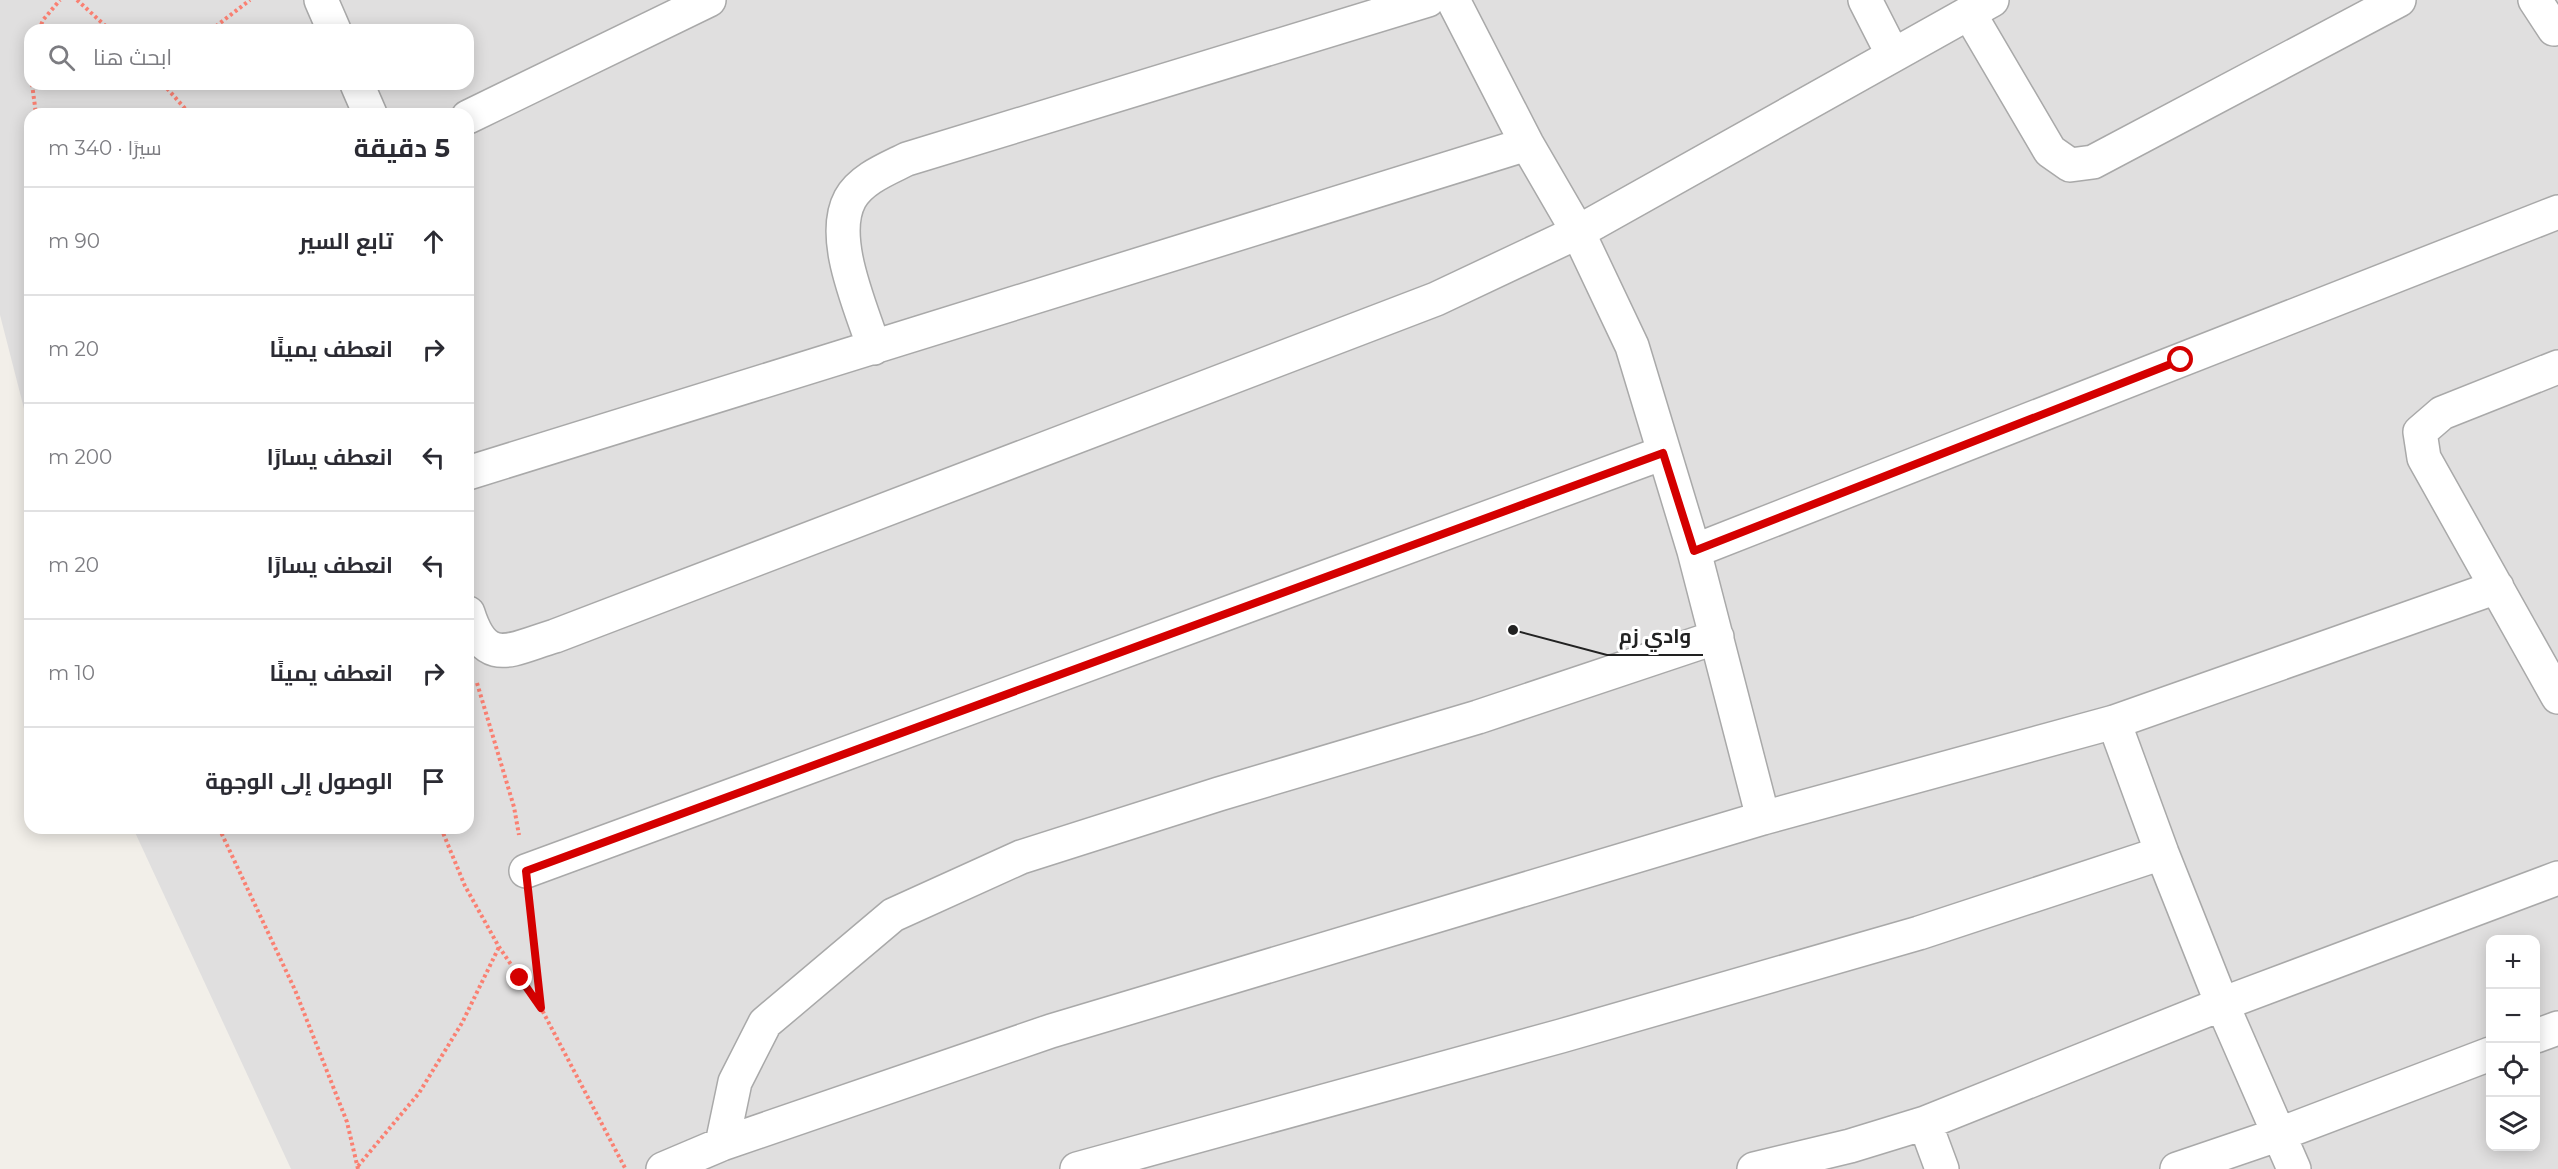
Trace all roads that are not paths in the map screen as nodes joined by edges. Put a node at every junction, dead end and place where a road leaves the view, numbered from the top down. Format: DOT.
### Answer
graph roads {
  1 [pos="321,0"];
  2 [pos="709,0"];
  3 [pos="1428,0"];
  4 [pos="1453,0"];
  5 [pos="1865,0"];
  6 [pos="2398,0"];
  7 [pos="2535,0"];
  8 [pos="1980,6"];
  9 [pos="331,24"];
  10 [pos="2554,29"];
  11 [pos="1893,55"];
  12 [pos="360,90"];
  13 [pos="367,108"];
  14 [pos="474,114"];
  15 [pos="1527,144"];
  16 [pos="2558,213"];
  17 [pos="1578,232"];
  18 [pos="874,348"];
  19 [pos="2558,367"];
  20 [pos="1663,453"];
  21 [pos="474,471"];
  22 [pos="1694,551"];
  23 [pos="2497,587"];
  24 [pos="474,630"];
  25 [pos="1717,637"];
  26 [pos="2558,697"];
  27 [pos="2115,722"];
  28 [pos="1763,818"];
  29 [pos="2162,854"];
  30 [pos="526,871"];
  31 [pos="2558,878"];
  32 [pos="2222,1004"];
  33 [pos="2558,1028"];
  34 [pos="2540,1034"];
  35 [pos="2486,1056"];
  36 [pos="1925,1123"];
  37 [pos="2280,1134"];
  38 [pos="722,1144"];
  39 [pos="663,1169"];
  40 [pos="1077,1169"];
  41 [pos="1754,1169"];
  42 [pos="1942,1169"];
  43 [pos="2177,1169"];
  44 [pos="2294,1169"];
  1 -- 9 [label="street"];
  2 -- 14 [label="street"];
  3 -- 18 [label="street"];
  4 -- 15 [label="street"];
  5 -- 11 [label="street"];
  6 -- 8 [label="street"];
  7 -- 10 [label="street"];
  8 -- 11 [label="street"];
  11 -- 17 [label="street"];
  12 -- 13 [label="street"];
  15 -- 17 [label="street"];
  15 -- 18 [label="street"];
  16 -- 22 [label="street"];
  17 -- 20 [label="street"];
  17 -- 24 [label="street"];
  18 -- 21 [label="street"];
  19 -- 23 [label="street"];
  20 -- 22 [label="street"];
  20 -- 30 [label="street"];
  22 -- 25 [label="street"];
  23 -- 26 [label="street"];
  23 -- 27 [label="street"];
  25 -- 28 [label="street"];
  25 -- 38 [label="street"];
  27 -- 28 [label="street"];
  27 -- 29 [label="street"];
  28 -- 38 [label="street"];
  29 -- 32 [label="street"];
  29 -- 40 [label="street"];
  31 -- 32 [label="street"];
  32 -- 36 [label="street"];
  32 -- 37 [label="street"];
  33 -- 34 [label="street"];
  35 -- 37 [label="street"];
  36 -- 41 [label="street"];
  36 -- 42 [label="street"];
  37 -- 43 [label="street"];
  37 -- 44 [label="street"];
  38 -- 39 [label="street"];
}
